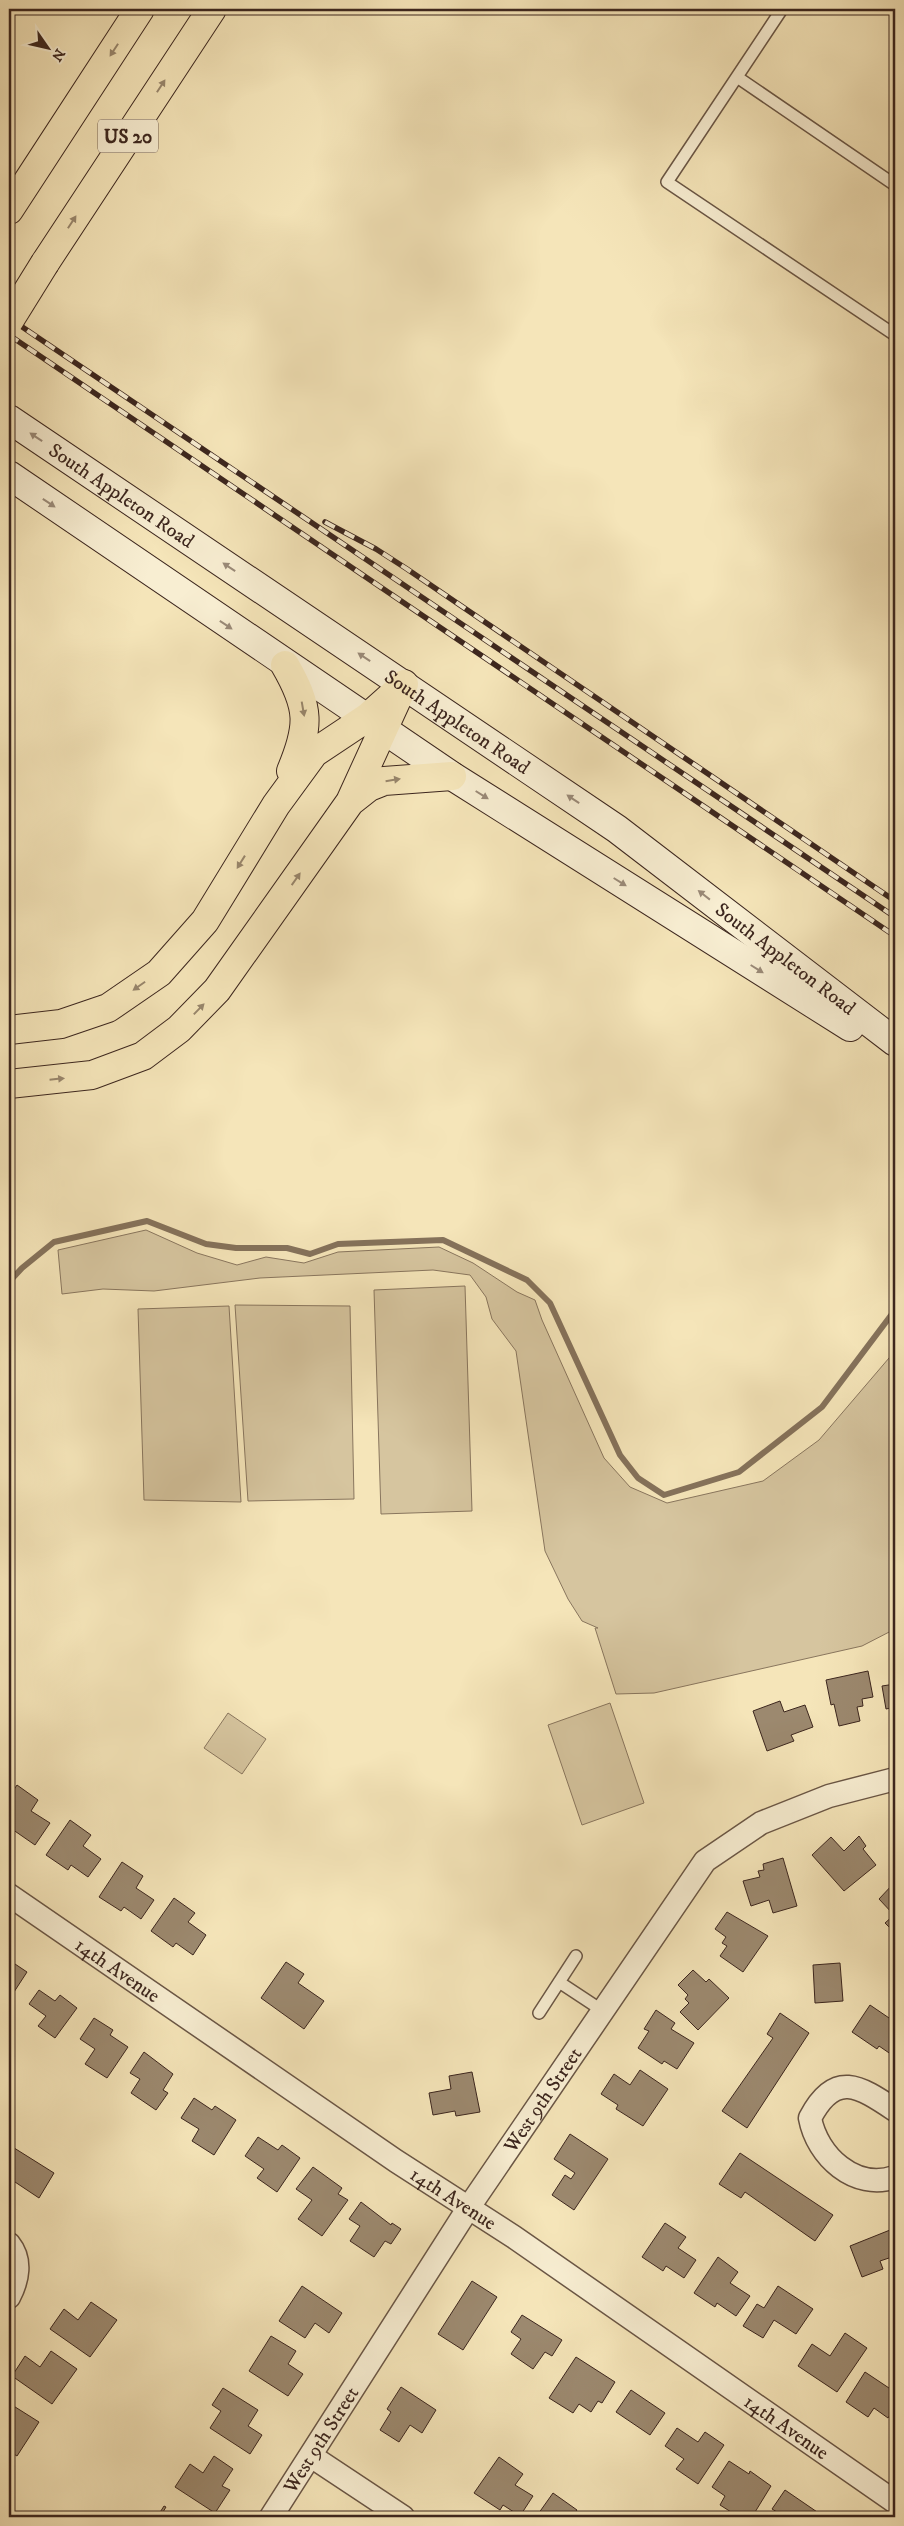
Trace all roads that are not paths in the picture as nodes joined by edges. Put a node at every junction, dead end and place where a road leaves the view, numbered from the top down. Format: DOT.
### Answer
graph roads {
  1 [pos="140,9"];
  2 [pos="212,9"];
  3 [pos="782,9"];
  4 [pos="737,77"];
  5 [pos="895,185"];
  6 [pos="9,210"];
  7 [pos="9,320"];
  8 [pos="895,335"];
  9 [pos="9,419"];
  10 [pos="9,475"];
  11 [pos="285,665"];
  12 [pos="404,684"];
  13 [pos="376,723"];
  14 [pos="452,776"];
  15 [pos="350,802"];
  16 [pos="276,806"];
  17 [pos="9,1030"];
  18 [pos="895,1042"];
  19 [pos="895,1056"];
  20 [pos="9,1084"];
  21 [pos="895,1779"];
  22 [pos="9,1895"];
  23 [pos="576,1956"];
  24 [pos="559,1982"];
  25 [pos="603,2011"];
  26 [pos="539,2013"];
  27 [pos="895,2110"];
  28 [pos="895,2177"];
  29 [pos="469,2207"];
  30 [pos="10,2246"];
  31 [pos="9,2297"];
  32 [pos="311,2456"];
  33 [pos="895,2502"];
  34 [pos="270,2517"];
  35 [pos="403,2517"];
  1 -- 6 [label="main road, US 20, one-way"];
  7 -- 2 [label="main road, US 20, one-way, bridge"];
  3 -- 4 [label="lane"];
  4 -- 5 [label="lane"];
  4 -- 8 [label="lane"];
  12 -- 9 [label="main road, South Appleton Road, one-way"];
  10 -- 11 [label="main road, South Appleton Road, one-way"];
  11 -- 13 [label="main road, South Appleton Road"];
  11 -- 16 [label="main road, one-way"];
  12 -- 13 [label="main road"];
  18 -- 12 [label="main road, South Appleton Road, one-way"];
  13 -- 14 [label="main road, South Appleton Road"];
  13 -- 15 [label="main road"];
  13 -- 16 [label="main road"];
  15 -- 14 [label="main road, one-way"];
  14 -- 19 [label="main road, South Appleton Road, one-way"];
  20 -- 15 [label="main road, one-way"];
  16 -- 17 [label="main road, one-way"];
  21 -- 25 [label="street, West 9th Street"];
  22 -- 29 [label="street, 14th Avenue"];
  23 -- 24 [label="lane"];
  24 -- 25 [label="lane"];
  24 -- 26 [label="lane"];
  25 -- 29 [label="street, West 9th Street"];
  27 -- 28 [label="street"];
  29 -- 32 [label="street, West 9th Street"];
  29 -- 33 [label="street, 14th Avenue"];
  30 -- 31 [label="street"];
  32 -- 34 [label="street, West 9th Street"];
  32 -- 35 [label="street"];
}
